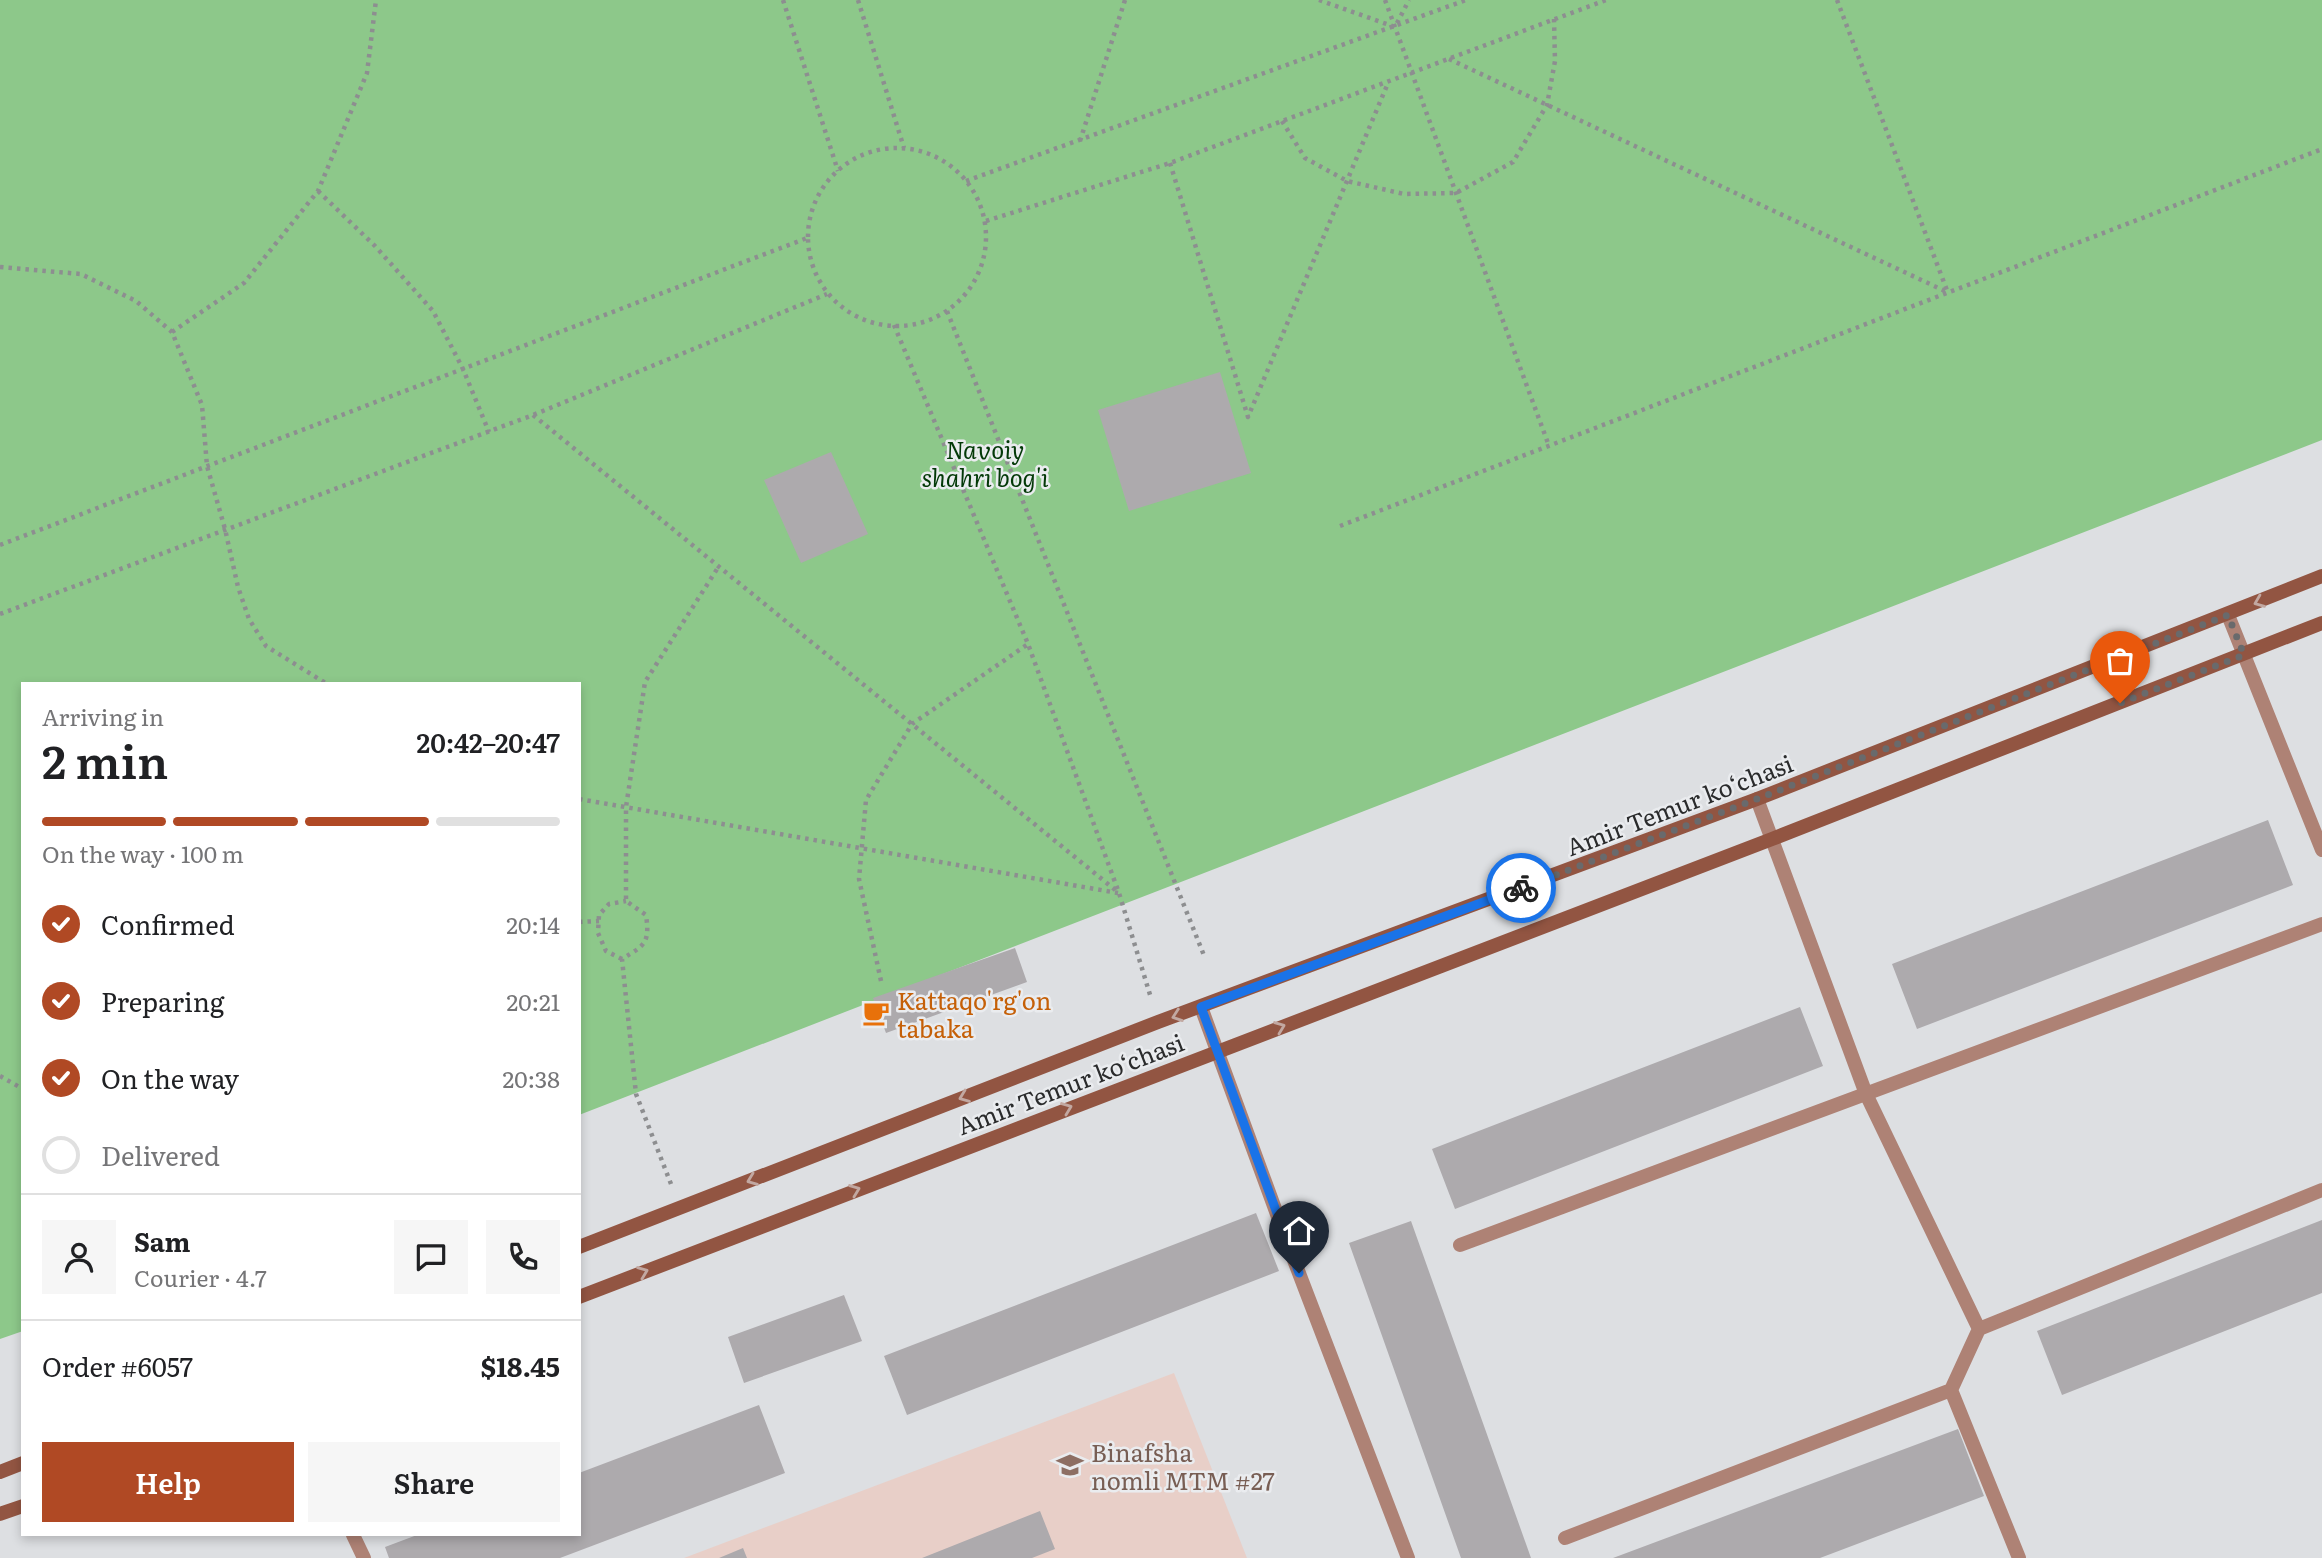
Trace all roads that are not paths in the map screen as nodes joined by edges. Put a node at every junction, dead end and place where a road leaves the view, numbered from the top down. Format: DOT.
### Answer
graph roads {
  1 [pos="2322,576"];
  2 [pos="2228,615"];
  3 [pos="2322,623"];
  4 [pos="2244,655"];
  5 [pos="1757,799"];
  6 [pos="1772,839"];
  7 [pos="2322,850"];
  8 [pos="2322,924"];
  9 [pos="1201,1007"];
  10 [pos="1216,1051"];
  11 [pos="1866,1094"];
  12 [pos="2322,1190"];
  13 [pos="1460,1245"];
  14 [pos="581,1246"];
  15 [pos="581,1296"];
  16 [pos="1979,1329"];
  17 [pos="1951,1390"];
  18 [pos="21,1464"];
  19 [pos="0,1472"];
  20 [pos="21,1507"];
  21 [pos="0,1514"];
  22 [pos="353,1536"];
  23 [pos="1565,1538"];
  24 [pos="364,1558"];
  25 [pos="1408,1558"];
  26 [pos="2019,1558"];
  1 -- 2 [label="main road, Amir Temur ko‘chasi, one-way"];
  2 -- 4 [label="street"];
  2 -- 5 [label="main road, Amir Temur ko‘chasi"];
  3 -- 4 [label="main road, Amir Temur ko‘chasi"];
  4 -- 6 [label="main road, Amir Temur ko‘chasi"];
  4 -- 7 [label="street"];
  5 -- 6 [label="street"];
  5 -- 9 [label="main road, Amir Temur ko‘chasi"];
  10 -- 6 [label="main road, Amir Temur ko‘chasi, one-way"];
  6 -- 11 [label="street"];
  8 -- 11 [label="street"];
  9 -- 10 [label="street"];
  9 -- 14 [label="main road, Amir Temur ko‘chasi, one-way"];
  15 -- 10 [label="main road, Amir Temur ko‘chasi, one-way"];
  10 -- 25 [label="street"];
  11 -- 13 [label="street"];
  11 -- 16 [label="street"];
  12 -- 16 [label="street"];
  16 -- 17 [label="street"];
  17 -- 23 [label="street"];
  17 -- 26 [label="street"];
  18 -- 19 [label="main road"];
  20 -- 21 [label="main road"];
  22 -- 24 [label="street"];
}
